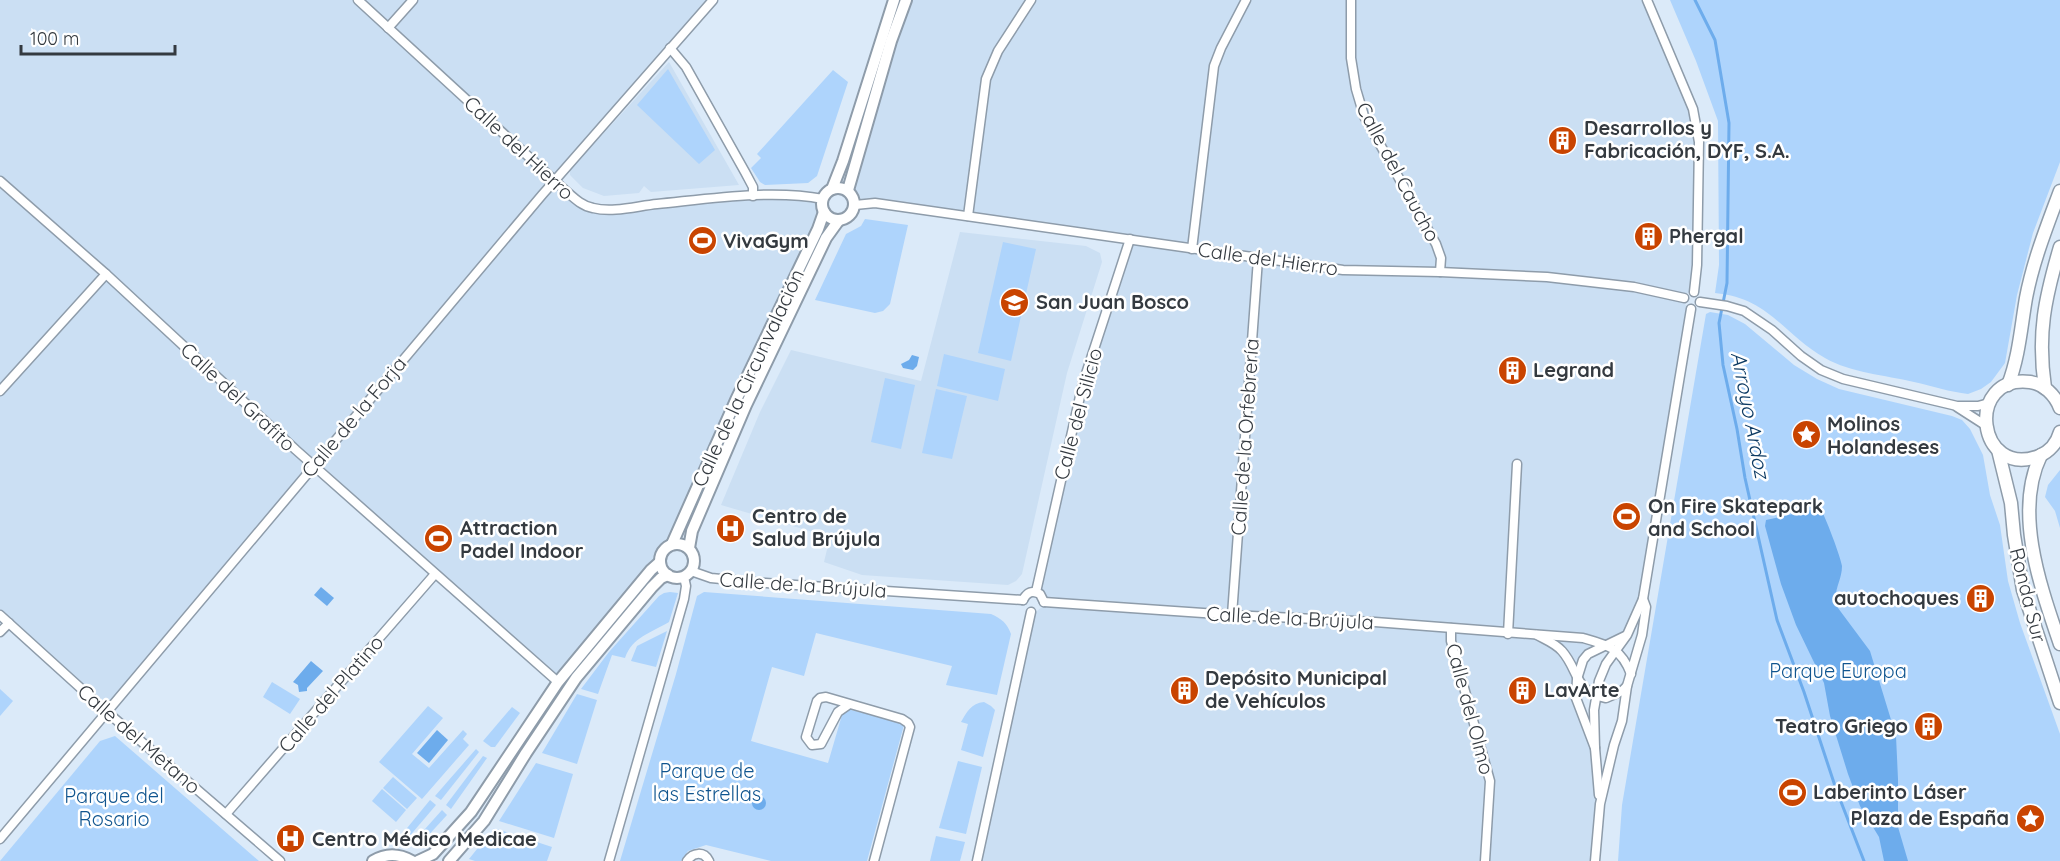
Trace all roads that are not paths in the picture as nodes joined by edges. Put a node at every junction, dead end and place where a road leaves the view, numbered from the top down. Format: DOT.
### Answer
graph roads {
  1 [pos="358,0"];
  2 [pos="413,0"];
  3 [pos="713,0"];
  4 [pos="894,0"];
  5 [pos="906,0"];
  6 [pos="1031,0"];
  7 [pos="1246,0"];
  8 [pos="1351,0"];
  9 [pos="1647,0"];
  10 [pos="388,28"];
  11 [pos="670,48"];
  12 [pos="554,180"];
  13 [pos="0,181"];
  14 [pos="832,189"];
  15 [pos="848,190"];
  16 [pos="2060,191"];
  17 [pos="753,196"];
  18 [pos="823,199"];
  19 [pos="855,205"];
  20 [pos="824,212"];
  21 [pos="968,216"];
  22 [pos="839,220"];
  23 [pos="1130,239"];
  24 [pos="2060,247"];
  25 [pos="1192,249"];
  26 [pos="1258,259"];
  27 [pos="1440,272"];
  28 [pos="106,274"];
  29 [pos="1694,292"];
  30 [pos="1684,298"];
  31 [pos="1700,302"];
  32 [pos="1691,309"];
  33 [pos="2008,385"];
  34 [pos="2045,388"];
  35 [pos="0,391"];
  36 [pos="1989,403"];
  37 [pos="1957,406"];
  38 [pos="2060,408"];
  39 [pos="1985,425"];
  40 [pos="2060,432"];
  41 [pos="1998,450"];
  42 [pos="2041,455"];
  43 [pos="1517,464"];
  44 [pos="313,466"];
  45 [pos="672,544"];
  46 [pos="689,549"];
  47 [pos="660,562"];
  48 [pos="435,574"];
  49 [pos="687,574"];
  50 [pos="668,575"];
  51 [pos="1036,592"];
  52 [pos="1643,599"];
  53 [pos="1023,600"];
  54 [pos="1044,602"];
  55 [pos="1031,612"];
  56 [pos="0,615"];
  57 [pos="1232,615"];
  58 [pos="9,623"];
  59 [pos="1451,628"];
  60 [pos="0,632"];
  61 [pos="1508,633"];
  62 [pos="1537,635"];
  63 [pos="1627,635"];
  64 [pos="1605,644"];
  65 [pos="2060,644"];
  66 [pos="1615,650"];
  67 [pos="1631,674"];
  68 [pos="1577,679"];
  69 [pos="558,681"];
  70 [pos="1627,686"];
  71 [pos="568,689"];
  72 [pos="1597,696"];
  73 [pos="2060,703"];
  74 [pos="848,705"];
  75 [pos="107,712"];
  76 [pos="1595,748"];
  77 [pos="1600,804"];
  78 [pos="225,814"];
  79 [pos="0,839"];
  80 [pos="280,861"];
  81 [pos="373,861"];
  82 [pos="412,861"];
  83 [pos="418,861"];
  84 [pos="449,861"];
  85 [pos="609,861"];
  86 [pos="687,861"];
  87 [pos="709,861"];
  88 [pos="874,861"];
  89 [pos="977,861"];
  90 [pos="982,861"];
  91 [pos="1485,861"];
  92 [pos="1595,861"];
  1 -- 10 [label="street, Calle del Hierro"];
  2 -- 10 [label="street"];
  3 -- 11 [label="street, Calle de la Forja"];
  4 -- 14 [label="street"];
  5 -- 15 [label="street"];
  6 -- 21 [label="street"];
  7 -- 25 [label="street"];
  8 -- 27 [label="street, Calle del Caucho"];
  9 -- 29 [label="street"];
  10 -- 12 [label="street, Calle del Hierro"];
  11 -- 12 [label="street, Calle de la Forja"];
  11 -- 17 [label="street"];
  12 -- 17 [label="street, Calle del Hierro"];
  12 -- 44 [label="street, Calle de la Forja"];
  13 -- 28 [label="street, Calle del Grafito"];
  14 -- 15 [label="street"];
  14 -- 18 [label="street"];
  15 -- 19 [label="street"];
  16 -- 33 [label="main road"];
  17 -- 18 [label="street, Calle del Hierro"];
  18 -- 20 [label="street"];
  19 -- 21 [label="street, Calle del Hierro"];
  19 -- 22 [label="street"];
  20 -- 22 [label="street"];
  20 -- 45 [label="street, Calle de la Circunvalación"];
  21 -- 23 [label="street, Calle del Hierro"];
  22 -- 46 [label="street, Calle de la Circunvalación"];
  23 -- 25 [label="street, Calle del Hierro"];
  23 -- 51 [label="street, Calle del Silicio"];
  24 -- 34 [label="main road"];
  25 -- 26 [label="street, Calle del Hierro"];
  26 -- 27 [label="street, Calle del Hierro"];
  26 -- 57 [label="street, Calle de la Orfebrería"];
  27 -- 30 [label="street, Calle del Hierro"];
  28 -- 35 [label="street"];
  28 -- 44 [label="street, Calle del Grafito"];
  29 -- 30 [label="street"];
  29 -- 31 [label="street"];
  30 -- 32 [label="street"];
  31 -- 32 [label="street"];
  31 -- 37 [label="street"];
  32 -- 52 [label="street"];
  33 -- 34 [label="main road"];
  33 -- 36 [label="main road"];
  34 -- 38 [label="main road"];
  36 -- 37 [label="street"];
  36 -- 39 [label="main road"];
  37 -- 39 [label="street"];
  39 -- 41 [label="main road, Ronda Sur"];
  40 -- 42 [label="main road, Ronda Sur"];
  41 -- 42 [label="main road"];
  41 -- 73 [label="main road, Ronda Sur"];
  42 -- 65 [label="main road, Ronda Sur"];
  43 -- 61 [label="street"];
  44 -- 48 [label="street, Calle del Grafito"];
  44 -- 75 [label="street, Calle de la Forja"];
  45 -- 46 [label="street"];
  45 -- 47 [label="street"];
  46 -- 49 [label="street"];
  47 -- 50 [label="street"];
  47 -- 69 [label="street"];
  48 -- 69 [label="street, Calle del Grafito"];
  48 -- 78 [label="street, Calle del Platino"];
  49 -- 50 [label="street"];
  49 -- 53 [label="street, Calle de la Brújula"];
  49 -- 85 [label="street"];
  50 -- 71 [label="street"];
  51 -- 53 [label="street"];
  51 -- 54 [label="street"];
  52 -- 63 [label="street"];
  52 -- 67 [label="street"];
  53 -- 55 [label="street"];
  54 -- 55 [label="street"];
  54 -- 57 [label="street, Calle de la Brújula"];
  55 -- 89 [label="street"];
  56 -- 58 [label="street, Calle del Metano"];
  57 -- 59 [label="street, Calle de la Brújula"];
  58 -- 60 [label="street"];
  58 -- 75 [label="street, Calle del Metano"];
  59 -- 61 [label="street, Calle de la Brújula"];
  59 -- 91 [label="street, Calle del Olmo"];
  61 -- 62 [label="street, Calle de la Brújula"];
  62 -- 64 [label="street, Calle de la Brújula"];
  62 -- 68 [label="street, Calle de la Brújula"];
  63 -- 64 [label="street"];
  63 -- 66 [label="street"];
  64 -- 66 [label="street, Calle de la Brújula"];
  64 -- 68 [label="street"];
  66 -- 67 [label="street"];
  66 -- 72 [label="street"];
  67 -- 70 [label="street"];
  68 -- 72 [label="street"];
  68 -- 76 [label="street"];
  69 -- 71 [label="street"];
  69 -- 83 [label="street"];
  70 -- 72 [label="street"];
  70 -- 77 [label="street"];
  71 -- 84 [label="street"];
  72 -- 76 [label="street"];
  74 -- 74 [label="street"];
  74 -- 88 [label="street"];
  75 -- 78 [label="street, Calle del Metano"];
  75 -- 79 [label="street, Calle de la Forja"];
  76 -- 77 [label="street"];
  77 -- 92 [label="street"];
  78 -- 80 [label="street, Calle del Metano"];
  81 -- 82 [label="street"];
  86 -- 87 [label="street"];
  89 -- 90 [label="street"];
}
